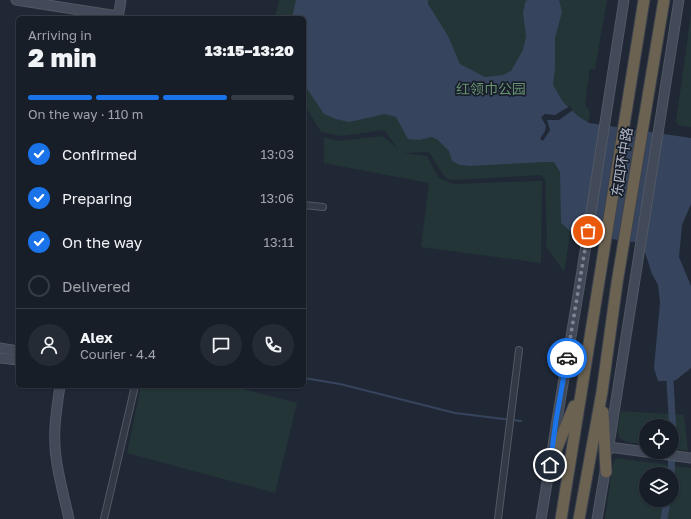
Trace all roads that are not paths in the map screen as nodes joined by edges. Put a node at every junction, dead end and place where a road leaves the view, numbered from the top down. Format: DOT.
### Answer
graph roads {
  1 [pos="16,0"];
  2 [pos="121,0"];
  3 [pos="624,0"];
  4 [pos="644,0"];
  5 [pos="664,0"];
  6 [pos="678,0"];
  7 [pos="112,16"];
  8 [pos="118,16"];
  9 [pos="306,205"];
  10 [pos="322,207"];
  11 [pos="0,348"];
  12 [pos="519,350"];
  13 [pos="16,351"];
  14 [pos="0,358"];
  15 [pos="16,360"];
  16 [pos="60,388"];
  17 [pos="135,388"];
  18 [pos="581,389"];
  19 [pos="602,392"];
  20 [pos="609,447"];
  21 [pos="639,451"];
  22 [pos="679,456"];
  23 [pos="691,458"];
  24 [pos="550,465"];
  25 [pos="606,472"];
  26 [pos="69,519"];
  27 [pos="104,519"];
  28 [pos="498,519"];
  29 [pos="541,519"];
  30 [pos="561,519"];
  31 [pos="579,519"];
  32 [pos="597,519"];
  1 -- 7 [label="street"];
  2 -- 8 [label="street"];
  3 -- 24 [label="street"];
  4 -- 18 [label="highway, 东四环中路"];
  5 -- 19 [label="highway, 东四环中路"];
  6 -- 20 [label="street"];
  9 -- 10 [label="street"];
  11 -- 13 [label="street"];
  12 -- 28 [label="street"];
  14 -- 15 [label="street"];
  16 -- 26 [label="street"];
  17 -- 27 [label="street"];
  18 -- 24 [label="highway"];
  18 -- 30 [label="highway, 东四环中路"];
  19 -- 25 [label="highway"];
  19 -- 31 [label="highway, 东四环中路"];
  20 -- 21 [label="street"];
  20 -- 25 [label="street"];
  22 -- 23 [label="street"];
  24 -- 29 [label="street"];
  25 -- 32 [label="street"];
}
